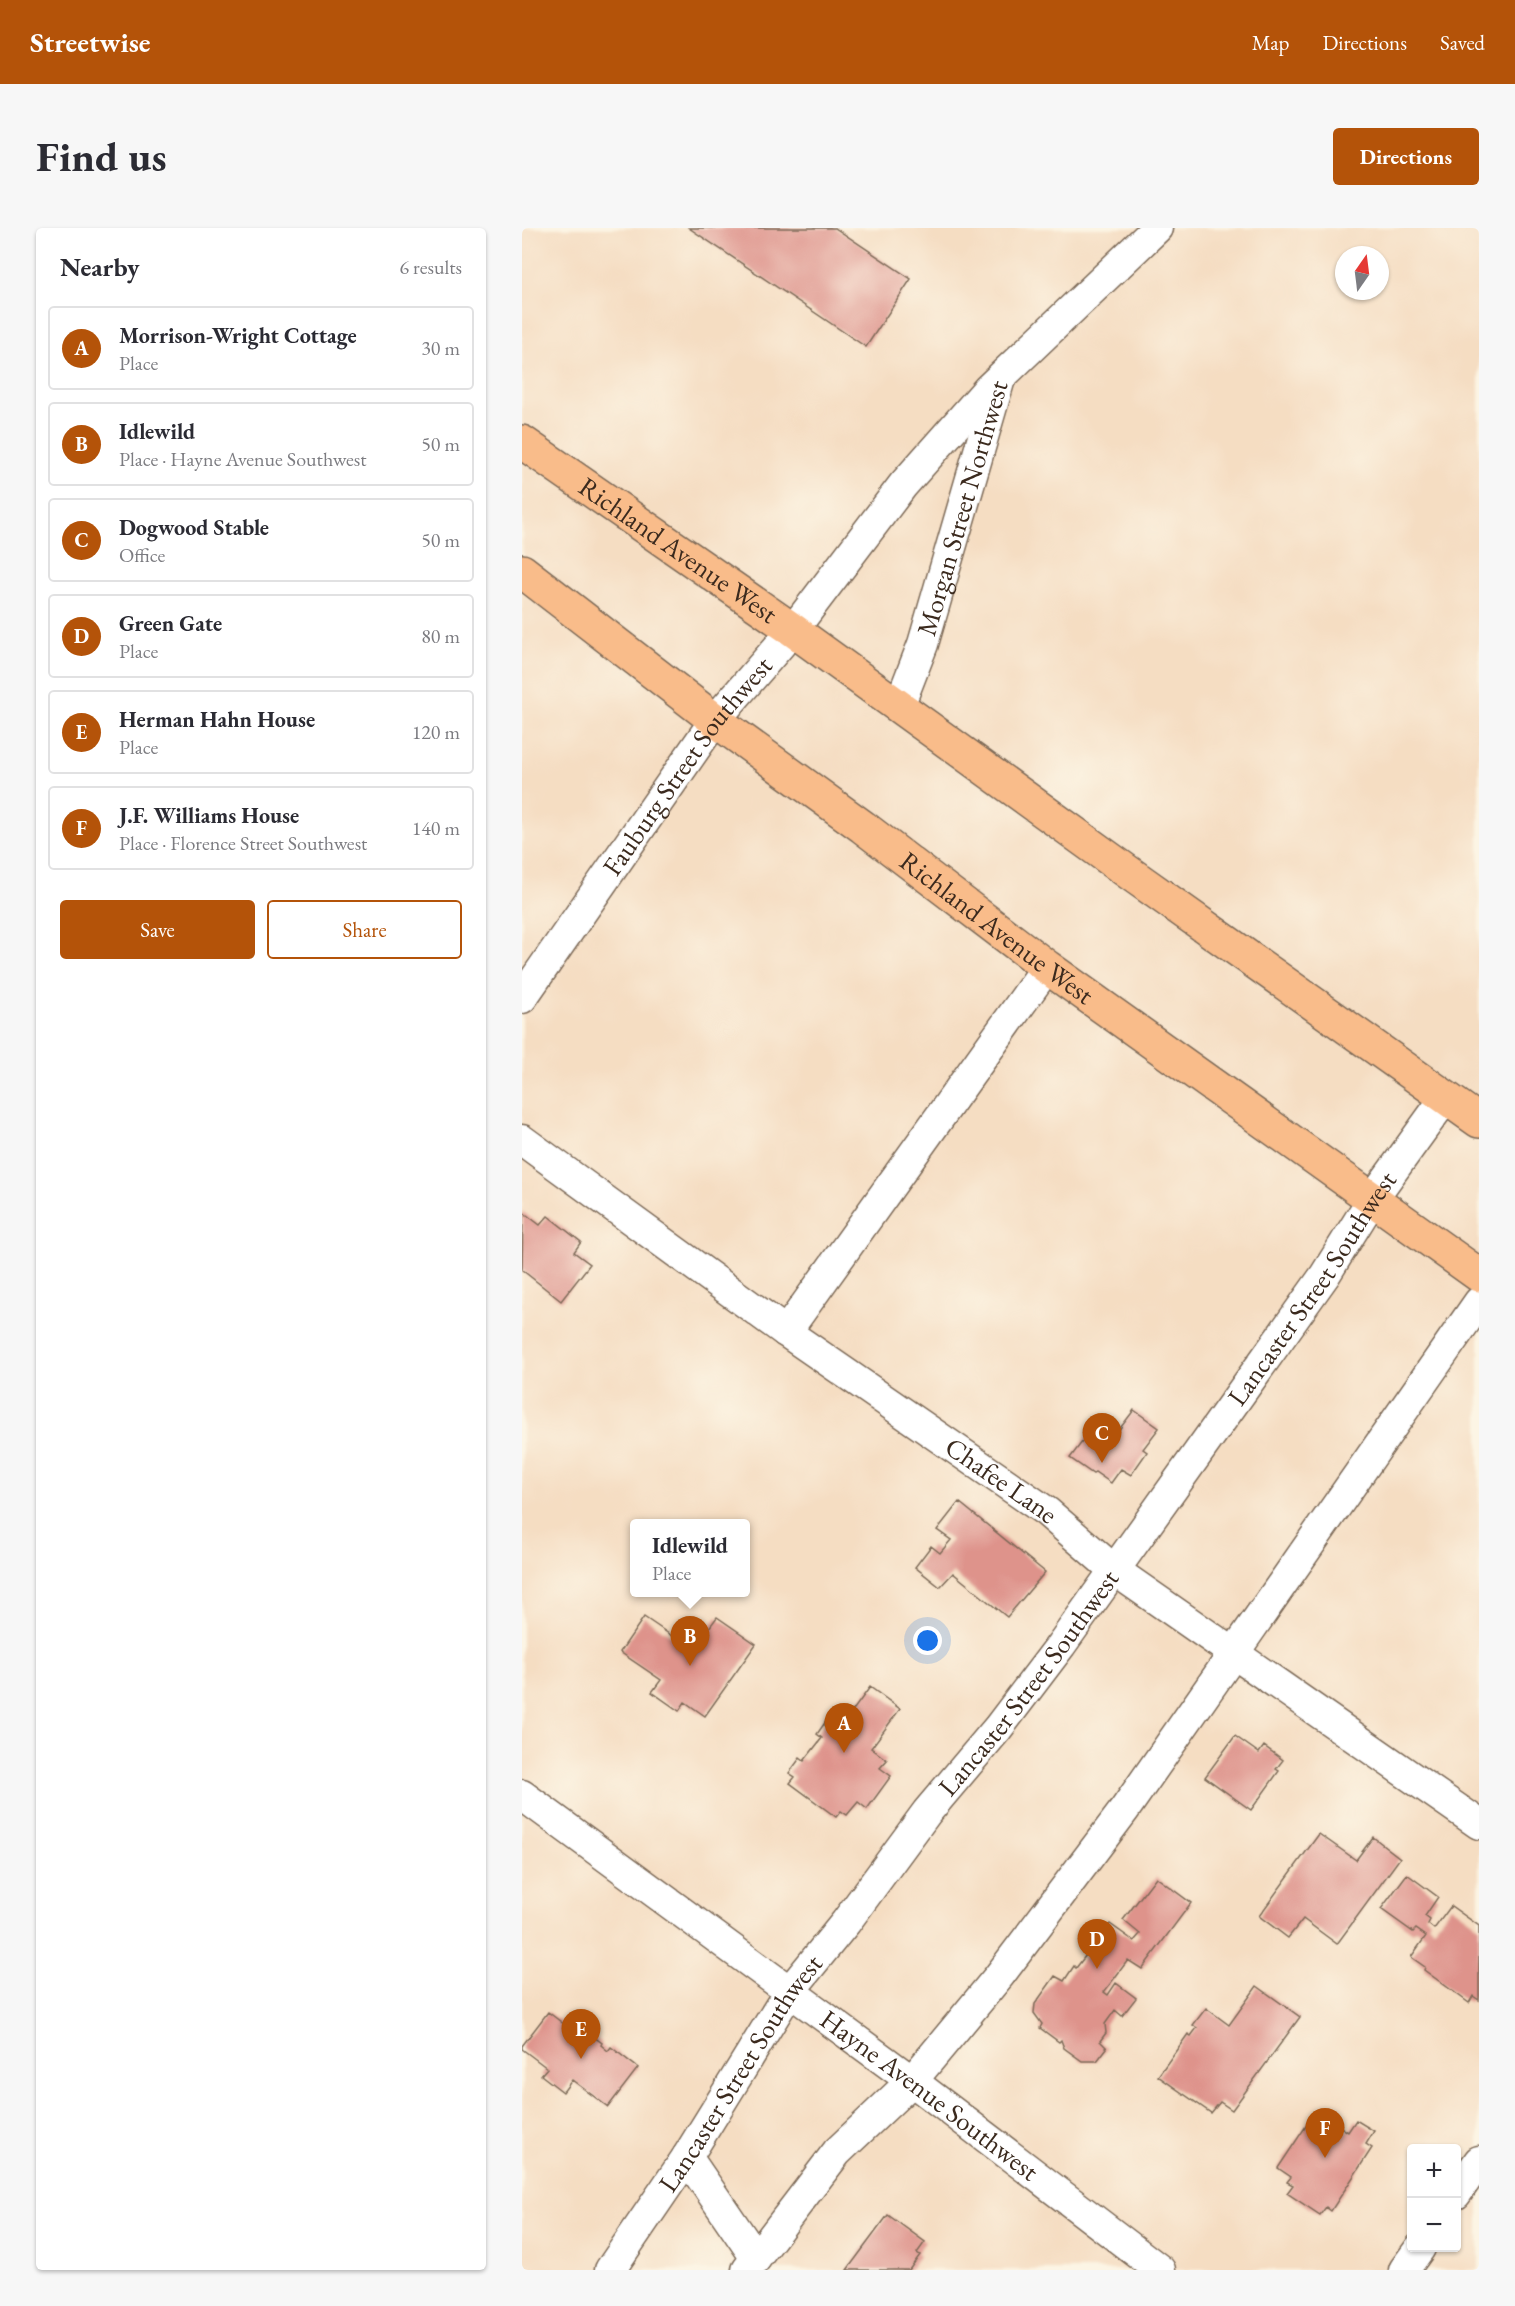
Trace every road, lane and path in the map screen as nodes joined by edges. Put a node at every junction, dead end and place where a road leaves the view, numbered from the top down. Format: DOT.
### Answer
graph roads {
  1 [pos="1157,228"];
  2 [pos="1001,376"];
  3 [pos="522,442"];
  4 [pos="522,571"];
  5 [pos="794,630"];
  6 [pos="899,706"];
  7 [pos="715,720"];
  8 [pos="1047,967"];
  9 [pos="522,998"];
  10 [pos="1446,1097"];
  11 [pos="1479,1121"];
  12 [pos="522,1140"];
  13 [pos="1373,1198"];
  14 [pos="1479,1275"];
  15 [pos="1479,1302"];
  16 [pos="786,1332"];
  17 [pos="1114,1570"];
  18 [pos="1233,1654"];
  19 [pos="522,1795"];
  20 [pos="1479,1824"];
  21 [pos="789,1992"];
  22 [pos="912,2082"];
  23 [pos="687,2157"];
  24 [pos="1479,2161"];
  25 [pos="1461,2187"];
  26 [pos="1417,2252"];
  27 [pos="752,2264"];
  28 [pos="610,2270"];
  29 [pos="1160,2270"];
  30 [pos="1404,2270"];
  1 -- 2 [label="street, Morgan Street Northwest"];
  2 -- 5 [label="street, Fauburg Street Southwest"];
  2 -- 6 [label="street, Morgan Street Northwest"];
  3 -- 5 [label="main road, Richland Avenue West"];
  4 -- 7 [label="main road, Richland Avenue West"];
  5 -- 6 [label="main road, Richland Avenue West"];
  5 -- 7 [label="street, Fauburg Street Southwest"];
  6 -- 10 [label="main road, Richland Avenue West"];
  7 -- 8 [label="main road, Richland Avenue West"];
  7 -- 9 [label="street, Fauburg Street Southwest"];
  8 -- 13 [label="main road, Richland Avenue West"];
  8 -- 16 [label="street"];
  10 -- 11 [label="main road, Richland Avenue West"];
  10 -- 13 [label="street, Lancaster Street Southwest"];
  12 -- 16 [label="street, Chafee Lane"];
  13 -- 14 [label="main road, Richland Avenue West"];
  13 -- 17 [label="street, Lancaster Street Southwest"];
  15 -- 18 [label="street"];
  16 -- 17 [label="street, Chafee Lane"];
  17 -- 18 [label="street, Chafee Lane"];
  17 -- 21 [label="street, Lancaster Street Southwest"];
  18 -- 20 [label="street, Chafee Lane"];
  18 -- 22 [label="street"];
  19 -- 21 [label="street, Hayne Avenue Southwest"];
  21 -- 22 [label="street, Hayne Avenue Southwest"];
  21 -- 23 [label="street, Lancaster Street Southwest"];
  22 -- 27 [label="street"];
  22 -- 29 [label="street, Hayne Avenue Southwest"];
  23 -- 27 [label="street"];
  23 -- 28 [label="street, Lancaster Street Southwest"];
  24 -- 25 [label="street"];
  26 -- 30 [label="street"];
}
